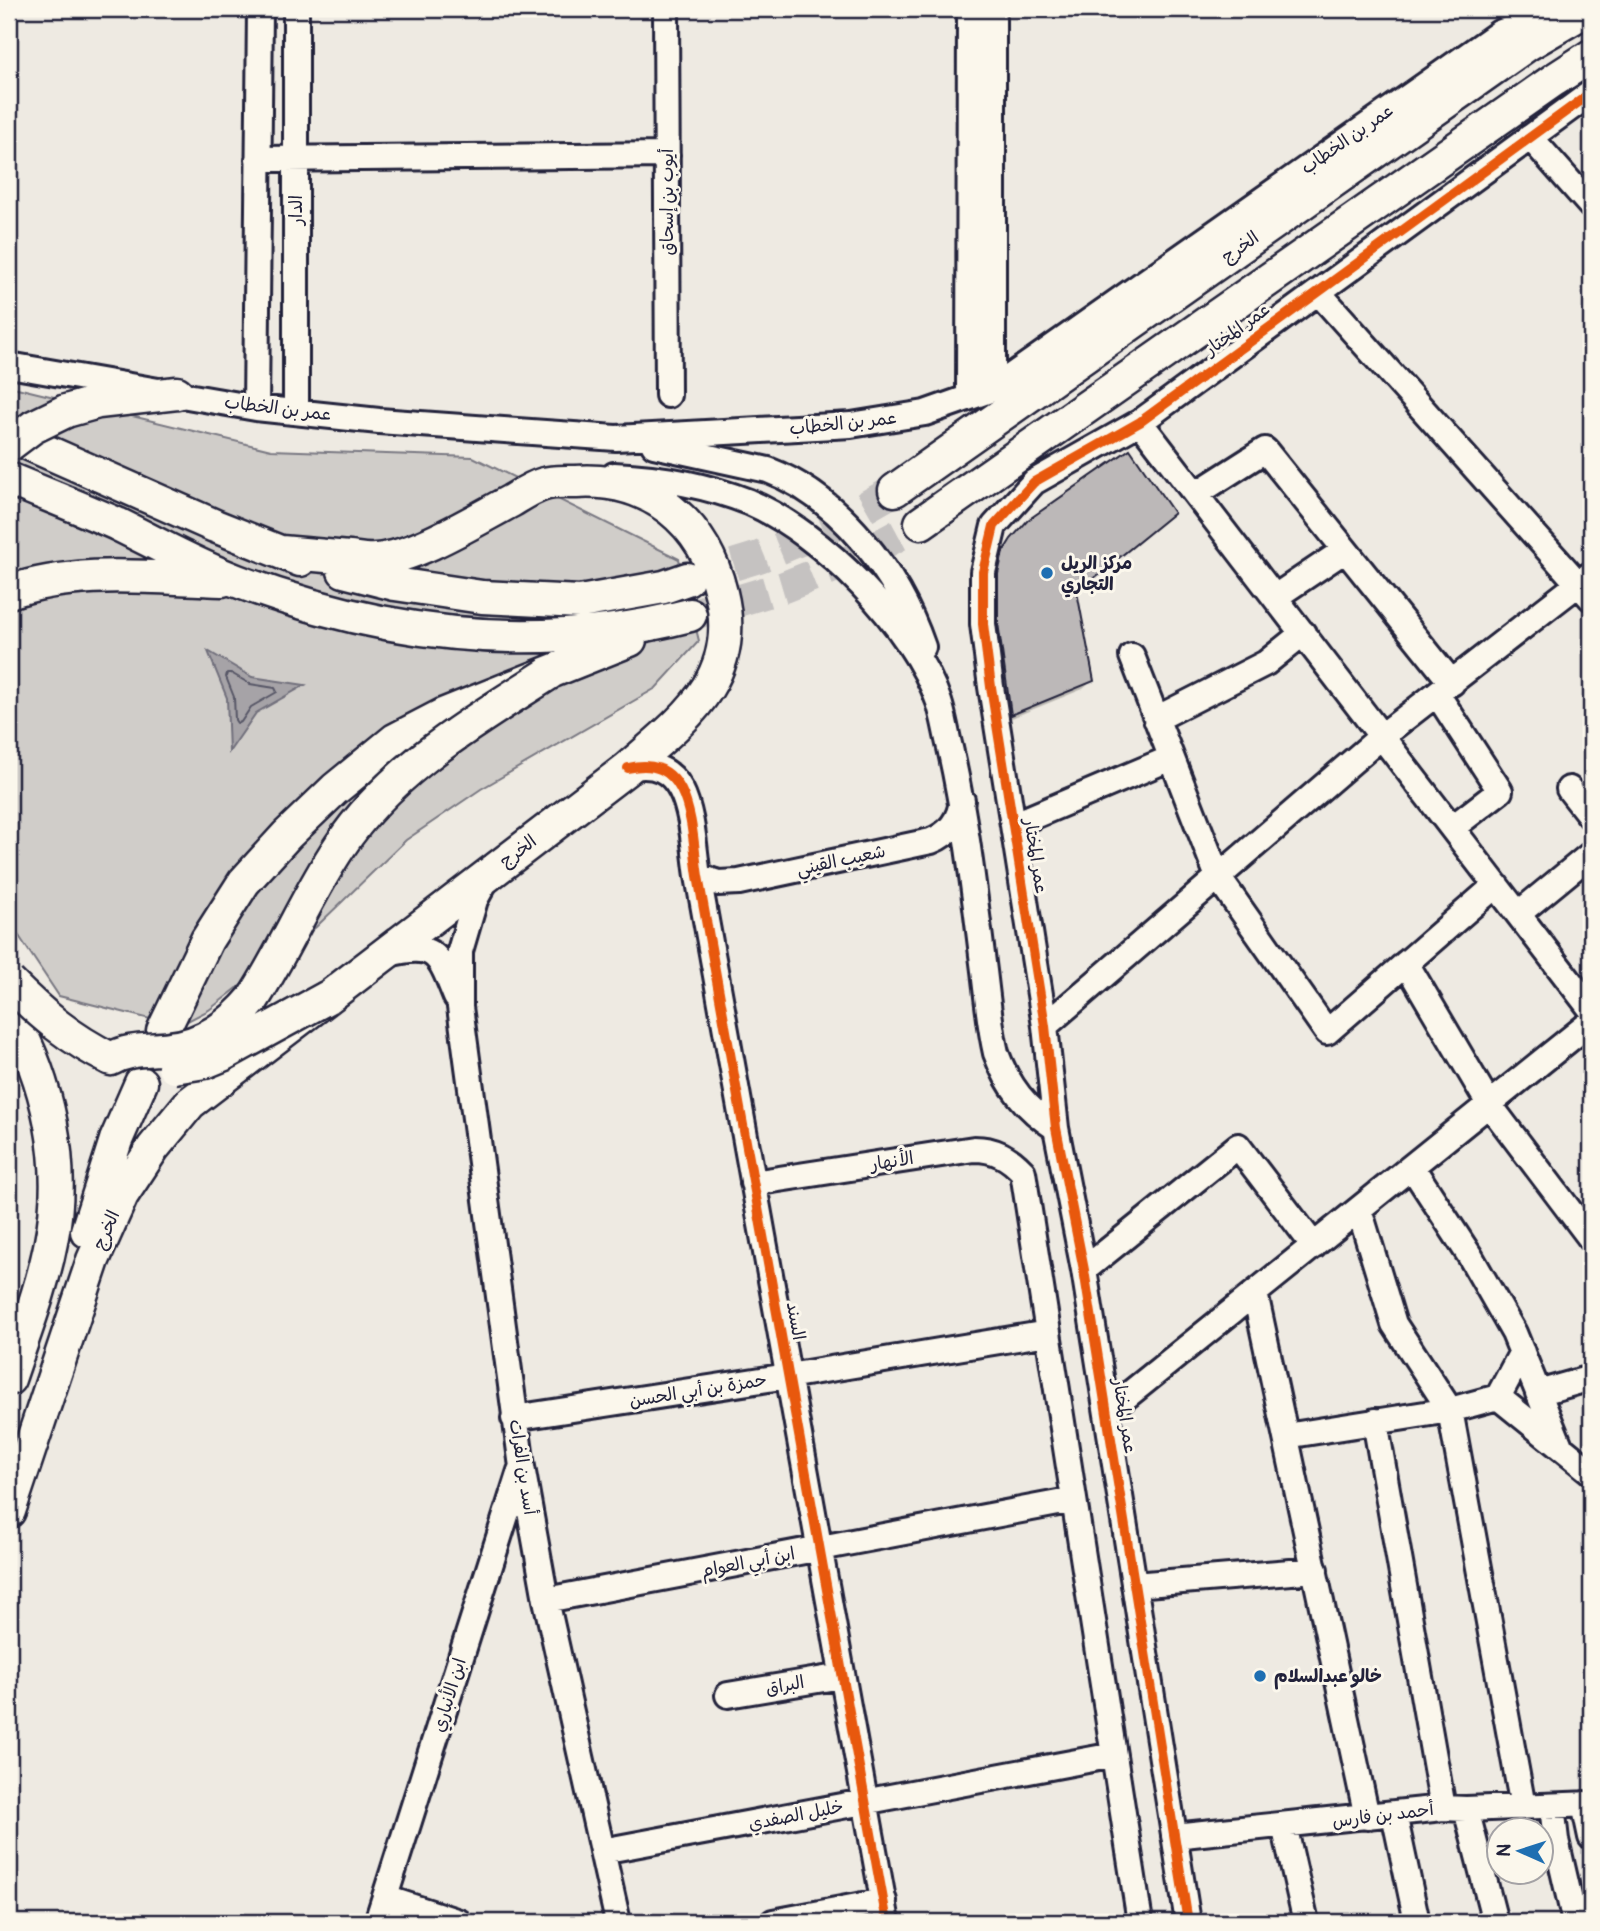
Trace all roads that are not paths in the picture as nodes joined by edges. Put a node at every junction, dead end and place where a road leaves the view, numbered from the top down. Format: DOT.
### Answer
graph roads {
  1 [pos="260,9"];
  2 [pos="296,9"];
  3 [pos="666,9"];
  4 [pos="970,9"];
  5 [pos="993,9"];
  6 [pos="1561,9"];
  7 [pos="1588,9"];
  8 [pos="1591,56"];
  9 [pos="1591,93"];
  10 [pos="1530,137"];
  11 [pos="667,155"];
  12 [pos="258,159"];
  13 [pos="296,160"];
  14 [pos="1591,206"];
  15 [pos="1318,292"];
  16 [pos="9,365"];
  17 [pos="993,389"];
  18 [pos="177,393"];
  19 [pos="668,395"];
  20 [pos="969,397"];
  21 [pos="256,408"];
  22 [pos="296,411"];
  23 [pos="1140,422"];
  24 [pos="9,435"];
  25 [pos="616,438"];
  26 [pos="9,446"];
  27 [pos="9,479"];
  28 [pos="545,484"];
  29 [pos="895,490"];
  30 [pos="1196,494"];
  31 [pos="921,523"];
  32 [pos="1345,550"];
  33 [pos="281,552"];
  34 [pos="687,579"];
  35 [pos="235,581"];
  36 [pos="1587,586"];
  37 [pos="9,592"];
  38 [pos="1275,597"];
  39 [pos="1303,633"];
  40 [pos="1132,656"];
  41 [pos="548,674"];
  42 [pos="1444,688"];
  43 [pos="939,701"];
  44 [pos="1156,719"];
  45 [pos="1381,736"];
  46 [pos="1171,758"];
  47 [pos="628,768"];
  48 [pos="1569,789"];
  49 [pos="962,799"];
  50 [pos="1591,817"];
  51 [pos="1013,825"];
  52 [pos="1452,828"];
  53 [pos="1591,854"];
  54 [pos="489,873"];
  55 [pos="698,876"];
  56 [pos="1218,877"];
  57 [pos="1496,885"];
  58 [pos="1518,914"];
  59 [pos="383,955"];
  60 [pos="1406,963"];
  61 [pos="9,982"];
  62 [pos="328,997"];
  63 [pos="460,1007"];
  64 [pos="1591,1009"];
  65 [pos="9,1011"];
  66 [pos="1591,1022"];
  67 [pos="1045,1026"];
  68 [pos="163,1031"];
  69 [pos="111,1059"];
  70 [pos="141,1083"];
  71 [pos="1489,1104"];
  72 [pos="1056,1128"];
  73 [pos="1412,1167"];
  74 [pos="753,1183"];
  75 [pos="1359,1209"];
  76 [pos="1586,1222"];
  77 [pos="1314,1246"];
  78 [pos="1084,1270"];
  79 [pos="1255,1293"];
  80 [pos="1048,1333"];
  81 [pos="1522,1352"];
  82 [pos="788,1377"];
  83 [pos="1591,1378"];
  84 [pos="9,1380"];
  85 [pos="1538,1393"];
  86 [pos="1499,1397"];
  87 [pos="1450,1410"];
  88 [pos="1107,1412"];
  89 [pos="514,1418"];
  90 [pos="1375,1421"];
  91 [pos="1286,1436"];
  92 [pos="1560,1446"];
  93 [pos="9,1465"];
  94 [pos="522,1467"];
  95 [pos="1591,1472"];
  96 [pos="1074,1500"];
  97 [pos="9,1511"];
  98 [pos="820,1548"];
  99 [pos="1315,1570"];
  100 [pos="1134,1585"];
  101 [pos="546,1600"];
  102 [pos="842,1676"];
  103 [pos="727,1695"];
  104 [pos="1114,1755"];
  105 [pos="866,1802"];
  106 [pos="1588,1804"];
  107 [pos="1552,1805"];
  108 [pos="1523,1807"];
  109 [pos="1455,1808"];
  110 [pos="1394,1814"];
  111 [pos="1367,1817"];
  112 [pos="1284,1825"];
  113 [pos="1174,1836"];
  114 [pos="1591,1837"];
  115 [pos="602,1851"];
  116 [pos="385,1898"];
  117 [pos="886,1912"];
  118 [pos="377,1922"];
  119 [pos="459,1922"];
  120 [pos="618,1922"];
  121 [pos="773,1922"];
  122 [pos="1140,1922"];
  123 [pos="1188,1922"];
  124 [pos="1306,1922"];
  125 [pos="1417,1922"];
  126 [pos="1495,1922"];
  127 [pos="1575,1922"];
  1 -- 12 [label="street"];
  2 -- 13 [label="street, الدار"];
  3 -- 11 [label="street, أيوب بن إسحاق"];
  4 -- 20 [label="street"];
  5 -- 17 [label="street"];
  6 -- 17 [label="street, عمر بن الخطاب"];
  7 -- 29 [label="main road, الخرج"];
  8 -- 31 [label="main road"];
  9 -- 10 [label="street, عمر المختار"];
  10 -- 14 [label="street"];
  10 -- 15 [label="street, عمر المختار"];
  11 -- 13 [label="street"];
  11 -- 19 [label="street, أيوب بن إسحاق"];
  12 -- 13 [label="street"];
  12 -- 21 [label="street"];
  13 -- 22 [label="street, الدار"];
  15 -- 23 [label="street, عمر المختار"];
  15 -- 36 [label="street"];
  16 -- 18 [label="street, عمر بن الخطاب"];
  17 -- 20 [label="street, عمر بن الخطاب"];
  18 -- 21 [label="street, عمر بن الخطاب"];
  18 -- 26 [label="main road, bridge"];
  20 -- 25 [label="street, عمر بن الخطاب"];
  21 -- 22 [label="street, عمر بن الخطاب"];
  22 -- 25 [label="street, عمر بن الخطاب"];
  23 -- 30 [label="street"];
  23 -- 51 [label="street, عمر المختار"];
  24 -- 33 [label="main road"];
  25 -- 43 [label="street"];
  27 -- 35 [label="main road"];
  28 -- 33 [label="main road, الخرج"];
  28 -- 43 [label="street"];
  28 -- 47 [label="main road, الخرج"];
  30 -- 32 [label="street"];
  30 -- 38 [label="street"];
  32 -- 38 [label="street"];
  32 -- 42 [label="street"];
  33 -- 34 [label="main road"];
  35 -- 37 [label="main road"];
  35 -- 41 [label="main road"];
  36 -- 42 [label="street"];
  38 -- 39 [label="street"];
  39 -- 44 [label="street"];
  39 -- 45 [label="street"];
  40 -- 44 [label="street"];
  41 -- 68 [label="main road"];
  41 -- 69 [label="main road, bridge"];
  42 -- 45 [label="street"];
  42 -- 52 [label="street"];
  43 -- 49 [label="street"];
  44 -- 46 [label="street"];
  45 -- 52 [label="street"];
  45 -- 56 [label="street"];
  46 -- 51 [label="street"];
  46 -- 56 [label="street"];
  47 -- 54 [label="main road, الخرج"];
  47 -- 55 [label="street, السند"];
  48 -- 50 [label="street"];
  49 -- 55 [label="street, شعيب القيني"];
  49 -- 72 [label="street"];
  51 -- 67 [label="street, عمر المختار"];
  52 -- 57 [label="street"];
  53 -- 58 [label="street"];
  54 -- 59 [label="main road, الخرج"];
  54 -- 63 [label="street, أسد بن الفرات"];
  55 -- 74 [label="street, السند"];
  56 -- 60 [label="street"];
  56 -- 67 [label="street"];
  57 -- 58 [label="street"];
  57 -- 60 [label="street"];
  58 -- 64 [label="street"];
  59 -- 62 [label="main road, الخرج"];
  59 -- 63 [label="street, أسد بن الفرات"];
  60 -- 71 [label="street"];
  61 -- 69 [label="main road, bridge"];
  62 -- 69 [label="main road, bridge"];
  62 -- 97 [label="main road, الخرج"];
  63 -- 89 [label="street, أسد بن الفرات"];
  65 -- 84 [label="main road"];
  66 -- 71 [label="street"];
  67 -- 72 [label="street, عمر المختار"];
  70 -- 93 [label="main road, الخرج"];
  71 -- 73 [label="street"];
  71 -- 76 [label="street"];
  72 -- 78 [label="street, عمر المختار"];
  73 -- 75 [label="street"];
  73 -- 81 [label="street"];
  74 -- 80 [label="street, الأنهار"];
  74 -- 82 [label="street, السند"];
  75 -- 77 [label="street"];
  75 -- 87 [label="street"];
  77 -- 78 [label="street"];
  77 -- 79 [label="street"];
  78 -- 88 [label="street, عمر المختار"];
  79 -- 88 [label="street"];
  79 -- 91 [label="street"];
  80 -- 82 [label="street, حمزة بن أبي الحسن"];
  80 -- 96 [label="street"];
  81 -- 85 [label="street"];
  81 -- 86 [label="street"];
  82 -- 89 [label="street, حمزة بن أبي الحسن"];
  82 -- 98 [label="street, السند"];
  83 -- 85 [label="street"];
  85 -- 92 [label="street"];
  86 -- 87 [label="street"];
  86 -- 92 [label="street"];
  87 -- 90 [label="street"];
  87 -- 108 [label="street"];
  88 -- 100 [label="street, عمر المختار"];
  89 -- 94 [label="street, أسد بن الفرات"];
  90 -- 91 [label="street"];
  90 -- 109 [label="street"];
  91 -- 99 [label="street"];
  92 -- 95 [label="street"];
  94 -- 101 [label="street, أسد بن الفرات"];
  94 -- 116 [label="street, ابن الأنباري"];
  96 -- 98 [label="street, ابن أبي العوام"];
  96 -- 104 [label="street"];
  98 -- 101 [label="street, ابن أبي العوام"];
  98 -- 102 [label="street, السند"];
  99 -- 100 [label="street"];
  99 -- 111 [label="street"];
  100 -- 113 [label="street, عمر المختار"];
  101 -- 115 [label="street, أسد بن الفرات"];
  102 -- 103 [label="street, البراق"];
  102 -- 105 [label="street, السند"];
  104 -- 105 [label="street, خليل الصفدي"];
  104 -- 122 [label="street"];
  105 -- 115 [label="street, خليل الصفدي"];
  105 -- 117 [label="street, السند"];
  106 -- 107 [label="street, أحمد بن فارس"];
  106 -- 114 [label="street"];
  107 -- 108 [label="street, أحمد بن فارس"];
  107 -- 127 [label="street"];
  108 -- 109 [label="street, أحمد بن فارس"];
  109 -- 110 [label="street, أحمد بن فارس"];
  109 -- 126 [label="street"];
  110 -- 111 [label="street, أحمد بن فارس"];
  110 -- 125 [label="street"];
  111 -- 112 [label="street, أحمد بن فارس"];
  112 -- 113 [label="street, أحمد بن فارس"];
  112 -- 124 [label="street"];
  113 -- 123 [label="street, عمر المختار"];
  115 -- 120 [label="street, أسد بن الفرات"];
  116 -- 118 [label="street, ابن الأنباري"];
  116 -- 119 [label="street"];
  117 -- 121 [label="street"];
}
